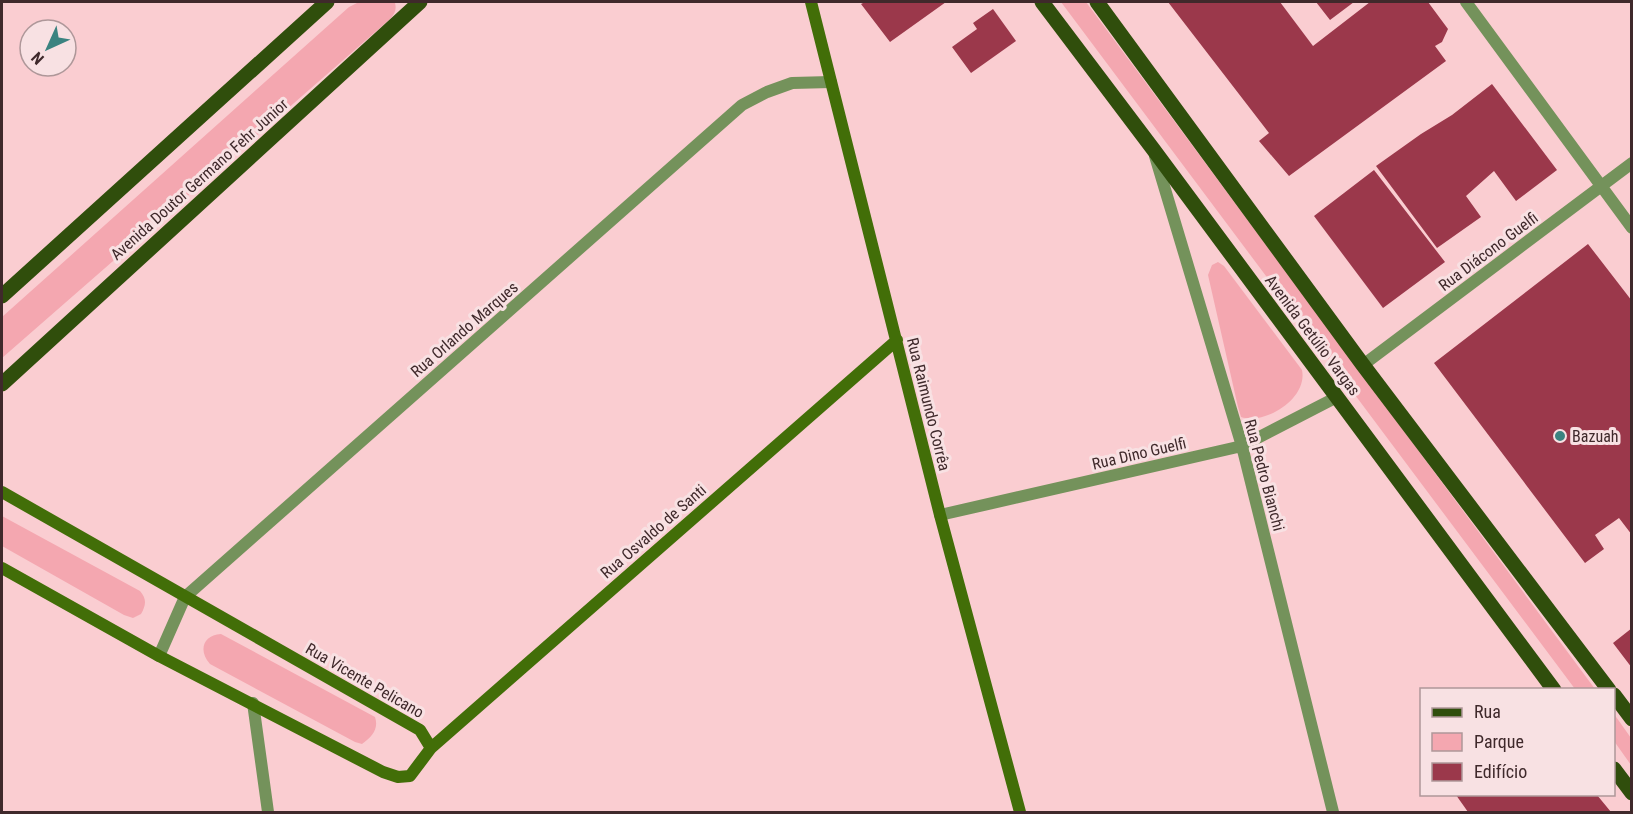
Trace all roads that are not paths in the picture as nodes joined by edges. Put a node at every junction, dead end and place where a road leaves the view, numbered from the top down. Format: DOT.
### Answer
graph roads {
  1 [pos="327,2"];
  2 [pos="420,2"];
  3 [pos="1041,2"];
  4 [pos="1097,2"];
  5 [pos="1466,2"];
  6 [pos="814,3"];
  7 [pos="831,82"];
  8 [pos="1153,149"];
  9 [pos="1632,163"];
  10 [pos="1602,186"];
  11 [pos="1632,228"];
  12 [pos="2,296"];
  13 [pos="897,340"];
  14 [pos="1363,365"];
  15 [pos="2,384"];
  16 [pos="1337,397"];
  17 [pos="1242,446"];
  18 [pos="2,492"];
  19 [pos="940,515"];
  20 [pos="2,568"];
  21 [pos="185,597"];
  22 [pos="159,656"];
  23 [pos="1553,688"];
  24 [pos="1607,688"];
  25 [pos="1615,696"];
  26 [pos="253,703"];
  27 [pos="1632,719"];
  28 [pos="431,748"];
  29 [pos="1615,770"];
  30 [pos="1632,793"];
  31 [pos="1331,812"];
  32 [pos="268,813"];
  33 [pos="1020,813"];
  1 -- 12 [label="main road"];
  2 -- 15 [label="main road, Avenida Doutor Germano Fehr Junior"];
  3 -- 8 [label="main road, Avenida Getúlio Vargas"];
  4 -- 14 [label="main road, Avenida Getúlio Vargas"];
  5 -- 10 [label="street"];
  6 -- 7 [label="street, Rua Raimundo Corrêa"];
  7 -- 13 [label="street, Rua Raimundo Corrêa"];
  7 -- 21 [label="street, Rua Orlando Marques"];
  8 -- 16 [label="main road, Avenida Getúlio Vargas"];
  8 -- 17 [label="street, Rua Pedro Bianchi"];
  9 -- 10 [label="street, Rua Diácono Guelfi"];
  10 -- 11 [label="street"];
  10 -- 14 [label="street, Rua Diácono Guelfi"];
  13 -- 19 [label="street, Rua Raimundo Corrêa"];
  13 -- 28 [label="street, Rua Osvaldo de Santi"];
  14 -- 24 [label="main road, Avenida Getúlio Vargas"];
  16 -- 17 [label="street, Rua Dino Guelfi"];
  16 -- 23 [label="main road, Avenida Getúlio Vargas"];
  17 -- 19 [label="street, Rua Dino Guelfi"];
  17 -- 31 [label="street, Rua Pedro Bianchi"];
  18 -- 21 [label="street, Rua Vicente Pelicano"];
  19 -- 33 [label="street, Rua Raimundo Corrêa"];
  20 -- 22 [label="street"];
  21 -- 22 [label="street, Rua Orlando Marques"];
  21 -- 28 [label="street, Rua Vicente Pelicano"];
  22 -- 26 [label="street"];
  25 -- 27 [label="main road"];
  26 -- 28 [label="street"];
  26 -- 32 [label="street"];
  29 -- 30 [label="main road"];
}
